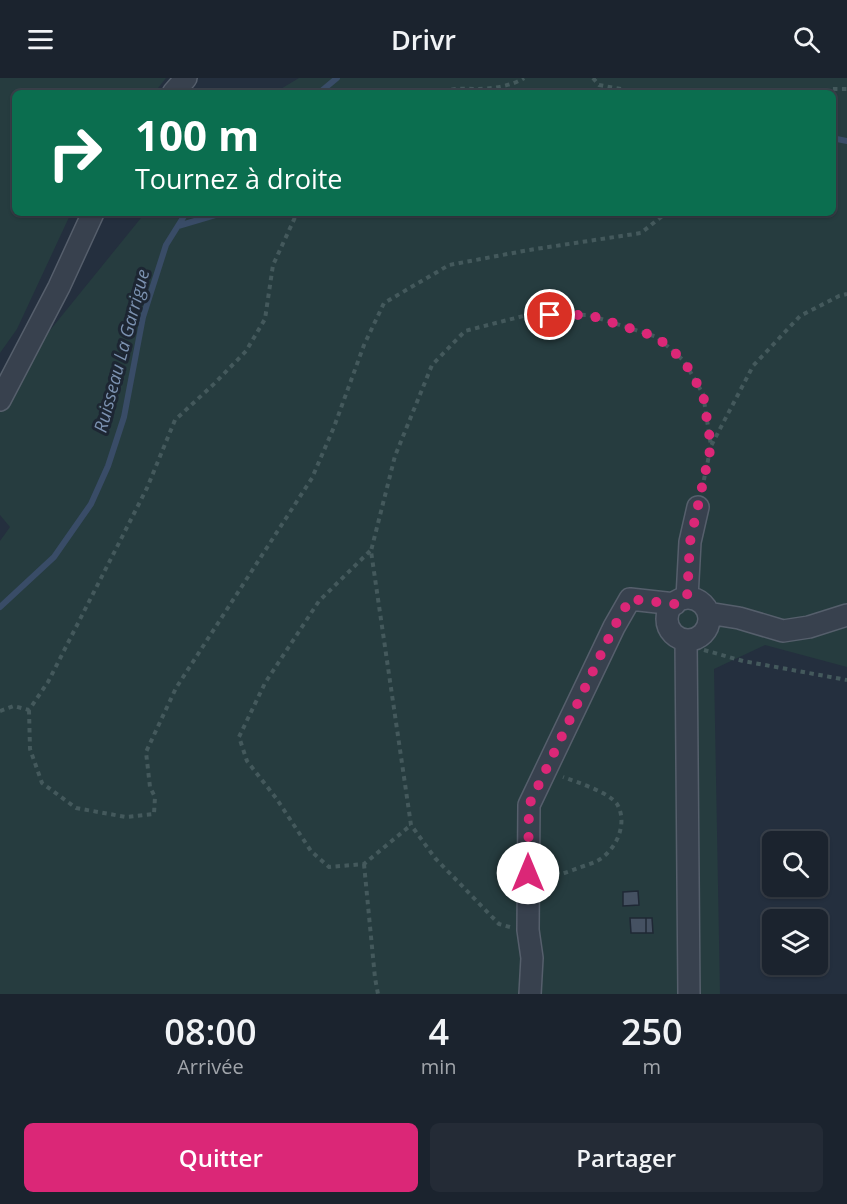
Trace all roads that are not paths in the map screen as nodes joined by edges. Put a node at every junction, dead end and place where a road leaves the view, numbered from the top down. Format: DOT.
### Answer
graph roads {
  1 [pos="186,78"];
  2 [pos="176,90"];
  3 [pos="92,216"];
  4 [pos="0,400"];
  5 [pos="698,507"];
  6 [pos="681,601"];
  7 [pos="708,612"];
  8 [pos="847,615"];
  9 [pos="686,640"];
  10 [pos="530,994"];
  11 [pos="689,994"];
  1 -- 2 [label="street"];
  3 -- 4 [label="street"];
  5 -- 6 [label="street"];
  6 -- 7 [label="street"];
  6 -- 9 [label="street"];
  6 -- 10 [label="street"];
  7 -- 8 [label="street"];
  7 -- 9 [label="street"];
  9 -- 11 [label="street"];
}
